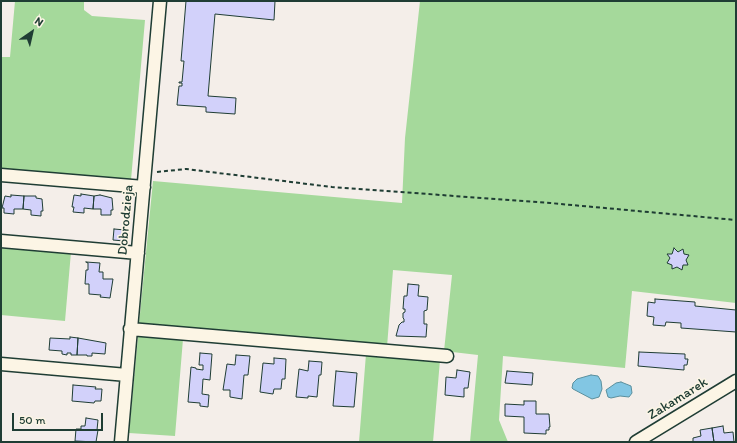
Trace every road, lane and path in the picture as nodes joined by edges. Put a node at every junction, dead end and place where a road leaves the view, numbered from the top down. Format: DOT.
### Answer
graph roads {
  1 [pos="160,1"];
  2 [pos="145,174"];
  3 [pos="1,175"];
  4 [pos="144,187"];
  5 [pos="736,220"];
  6 [pos="1,241"];
  7 [pos="138,253"];
  8 [pos="130,329"];
  9 [pos="447,356"];
  10 [pos="1,364"];
  11 [pos="127,375"];
  12 [pos="736,382"];
  13 [pos="121,442"];
  14 [pos="636,442"];
  1 -- 2 [label="street, Dobrodzieja"];
  2 -- 4 [label="street, Dobrodzieja"];
  2 -- 5 [label="path"];
  3 -- 4 [label="street"];
  4 -- 7 [label="street, Dobrodzieja"];
  6 -- 7 [label="street"];
  7 -- 8 [label="street, Dobrodzieja"];
  8 -- 9 [label="street"];
  8 -- 11 [label="street, Dobrodzieja"];
  10 -- 11 [label="street"];
  11 -- 13 [label="street, Dobrodzieja"];
  12 -- 14 [label="street, Zakamarek"];
}
